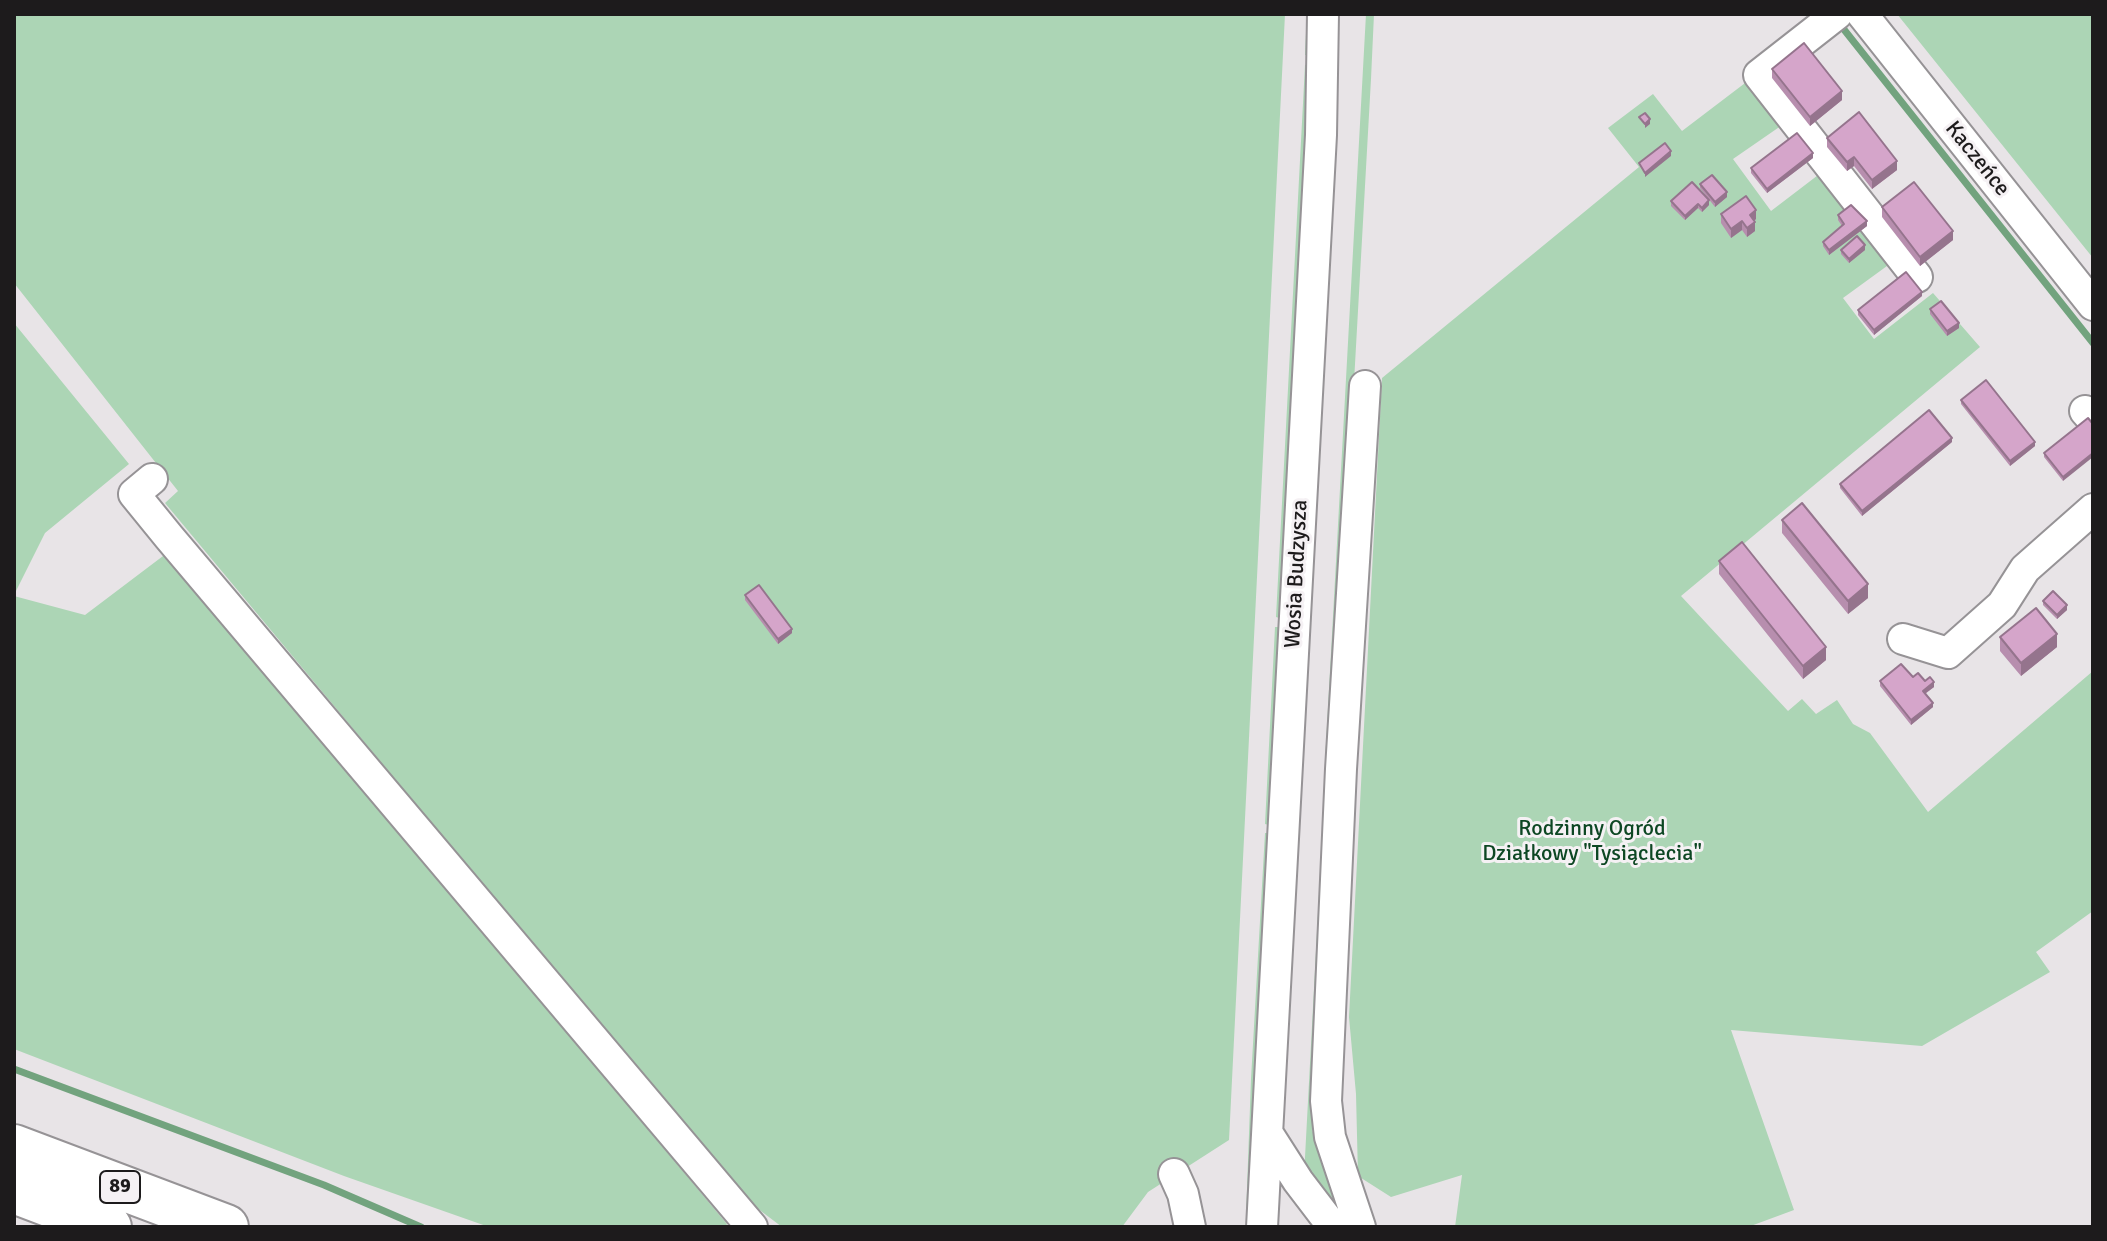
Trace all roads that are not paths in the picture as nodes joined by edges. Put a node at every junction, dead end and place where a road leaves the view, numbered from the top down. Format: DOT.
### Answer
graph roads {
  1 [pos="1323,14"];
  2 [pos="1862,14"];
  3 [pos="1830,20"];
  4 [pos="1917,277"];
  5 [pos="2093,305"];
  6 [pos="1365,386"];
  7 [pos="152,479"];
  8 [pos="2093,509"];
  9 [pos="1903,639"];
  10 [pos="1268,1134"];
  11 [pos="14,1147"];
  12 [pos="1174,1174"];
  13 [pos="14,1191"];
  14 [pos="109,1227"];
  15 [pos="226,1227"];
  16 [pos="752,1227"];
  17 [pos="1190,1227"];
  18 [pos="1262,1227"];
  19 [pos="1329,1227"];
  20 [pos="1360,1227"];
  1 -- 10 [label="street, Wosia Budzysza"];
  2 -- 5 [label="street, Kaczeńce"];
  3 -- 4 [label="street"];
  6 -- 20 [label="street"];
  7 -- 16 [label="street"];
  8 -- 9 [label="street"];
  10 -- 18 [label="street, Wosia Budzysza"];
  10 -- 19 [label="street"];
  11 -- 15 [label="highway, 89"];
  12 -- 17 [label="street"];
  13 -- 14 [label="highway, 89"];
}
